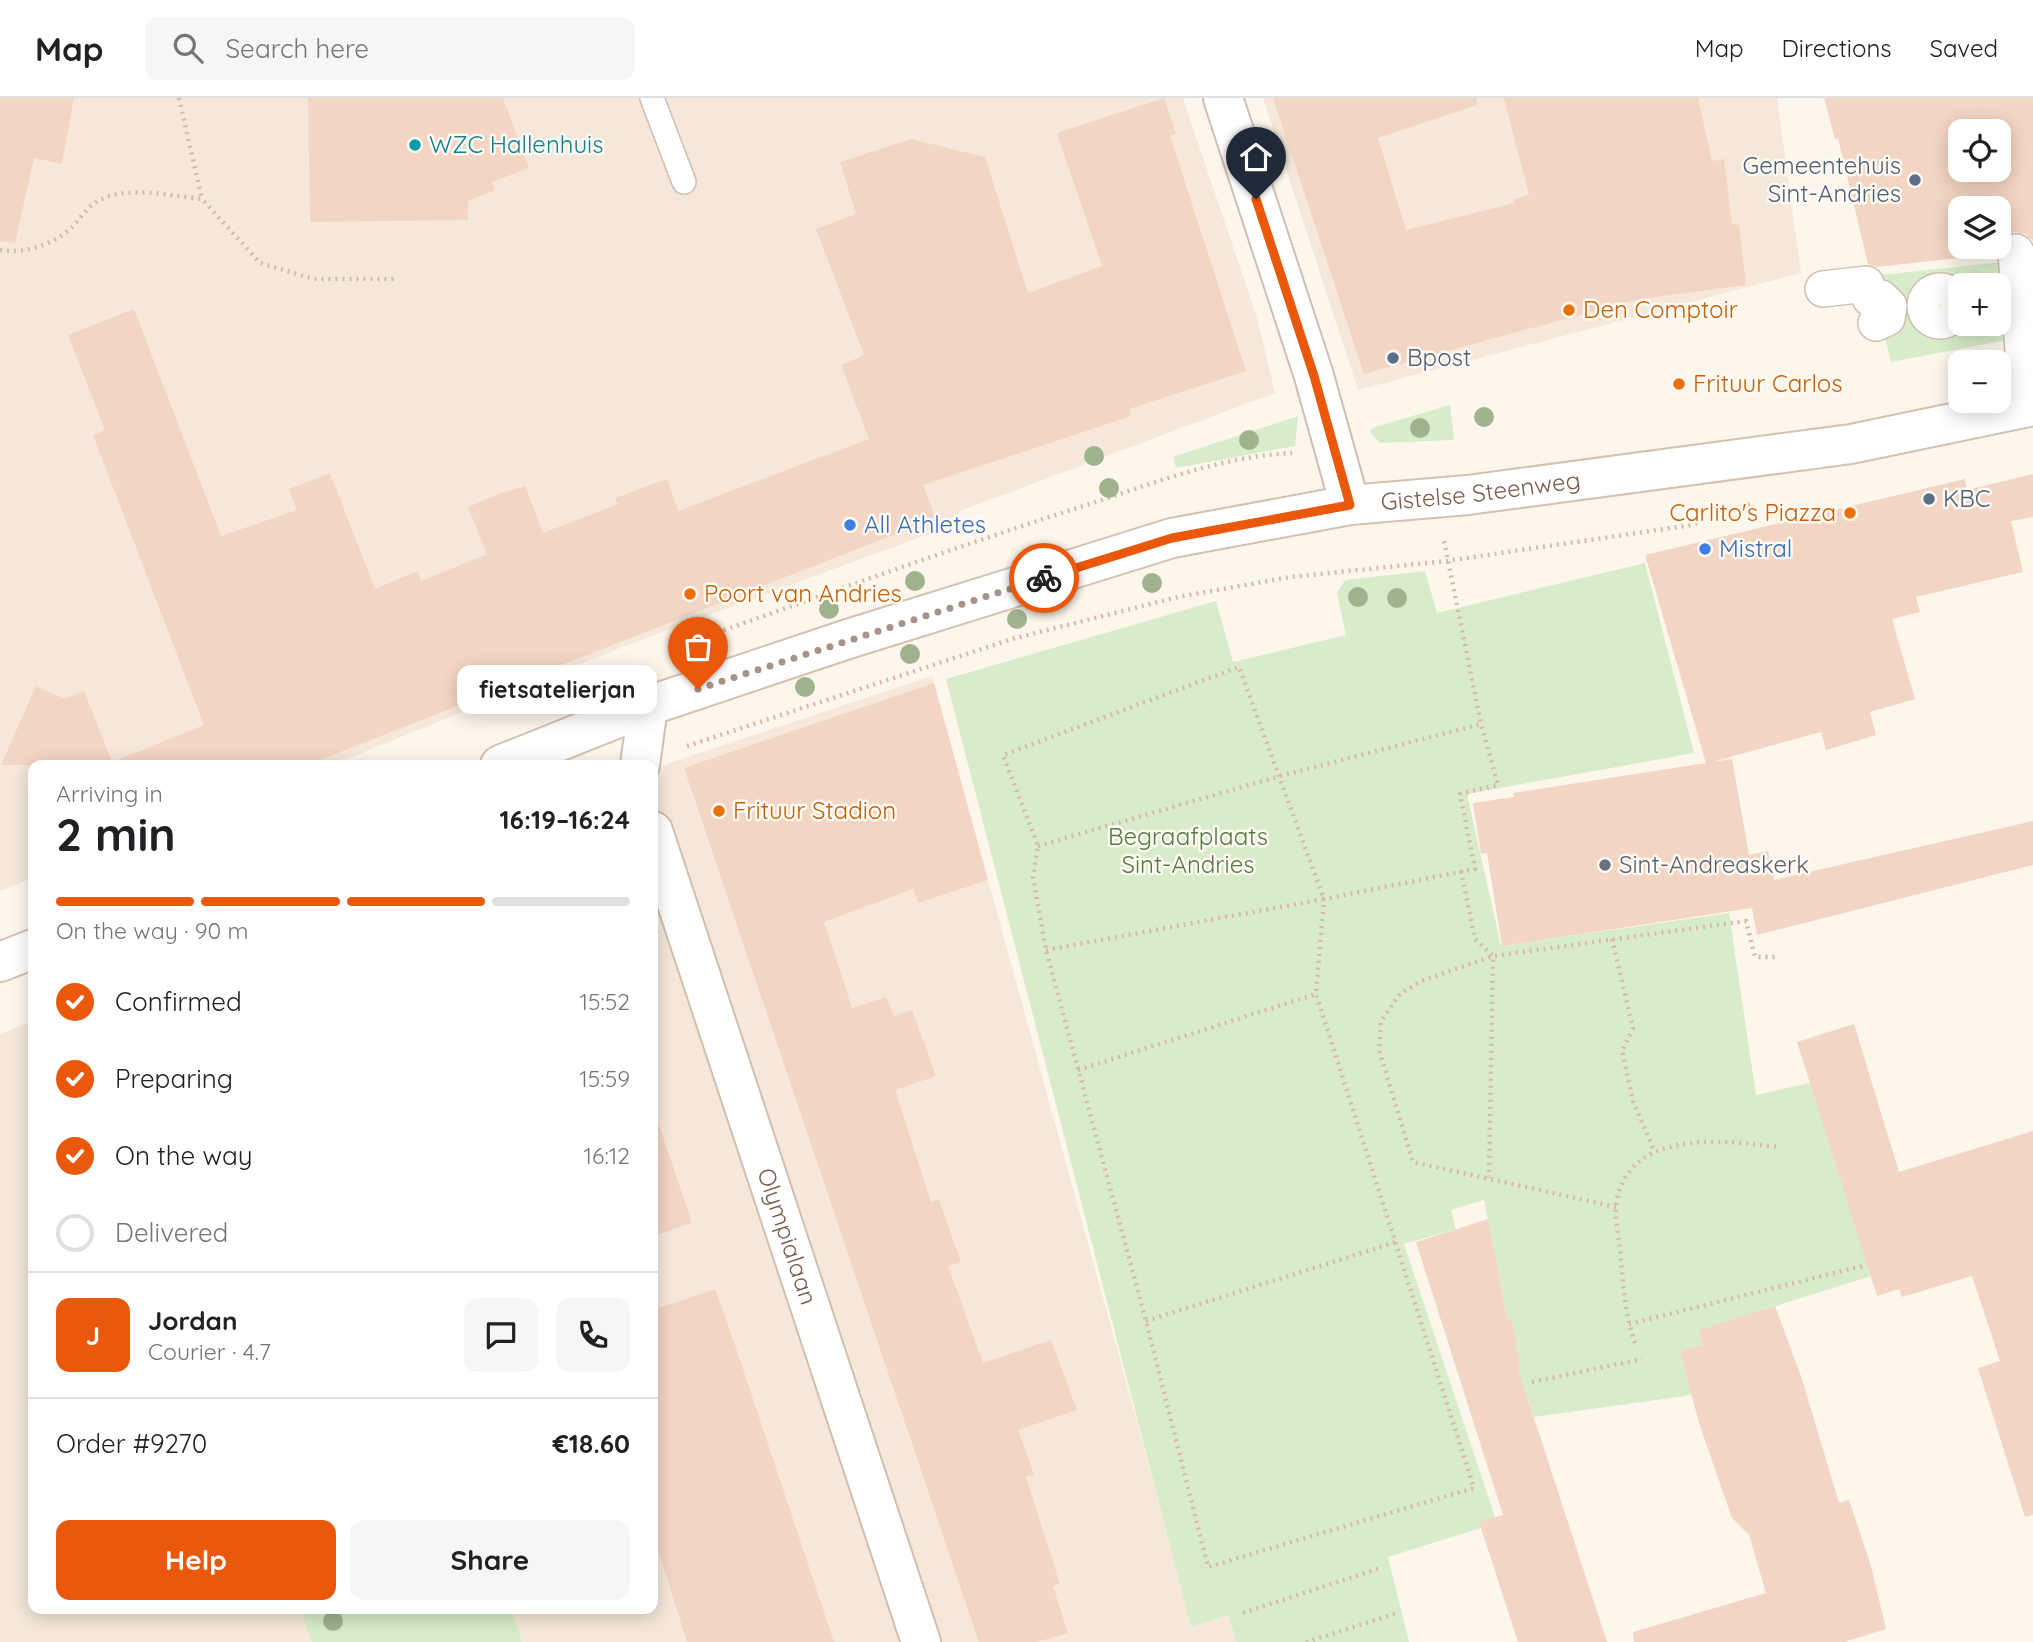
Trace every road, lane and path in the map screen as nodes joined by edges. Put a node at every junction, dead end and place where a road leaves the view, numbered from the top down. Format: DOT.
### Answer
graph roads {
  1 [pos="178,98"];
  2 [pos="652,98"];
  3 [pos="1223,98"];
  4 [pos="684,182"];
  5 [pos="202,200"];
  6 [pos="0,250"];
  7 [pos="2016,252"];
  8 [pos="396,279"];
  9 [pos="1823,289"];
  10 [pos="2017,297"];
  11 [pos="1947,305"];
  12 [pos="2030,407"];
  13 [pos="1335,451"];
  14 [pos="1468,495"];
  15 [pos="1762,500"];
  16 [pos="1350,505"];
  17 [pos="1446,561"];
  18 [pos="670,650"];
  19 [pos="648,706"];
  20 [pos="1481,724"];
  21 [pos="513,760"];
  22 [pos="641,760"];
  23 [pos="652,760"];
  24 [pos="1280,776"];
  25 [pos="658,846"];
  26 [pos="1038,846"];
  27 [pos="1461,871"];
  28 [pos="1324,899"];
  29 [pos="1612,939"];
  30 [pos="1046,950"];
  31 [pos="28,951"];
  32 [pos="1493,956"];
  33 [pos="1775,957"];
  34 [pos="0,962"];
  35 [pos="1316,994"];
  36 [pos="1078,1070"];
  37 [pos="1780,1147"];
  38 [pos="1654,1150"];
  39 [pos="1489,1178"];
  40 [pos="1616,1207"];
  41 [pos="1396,1242"];
  42 [pos="1867,1265"];
  43 [pos="1146,1321"];
  44 [pos="1629,1324"];
  45 [pos="1635,1343"];
  46 [pos="1642,1359"];
  47 [pos="1532,1382"];
  48 [pos="1380,1568"];
  49 [pos="1243,1613"];
  50 [pos="1395,1614"];
  51 [pos="921,1642"];
  52 [pos="1306,1642"];
  1 -- 5 [label="path"];
  2 -- 4 [label="lane"];
  3 -- 13 [label="main road"];
  5 -- 6 [label="path"];
  5 -- 8 [label="path"];
  7 -- 10 [label="street"];
  9 -- 11 [label="street"];
  10 -- 12 [label="street"];
  12 -- 14 [label="main road, Gistelse Steenweg"];
  13 -- 16 [label="main road"];
  13 -- 18 [label="path"];
  14 -- 16 [label="main road, Gistelse Steenweg"];
  14 -- 17 [label="path"];
  15 -- 17 [label="path"];
  16 -- 19 [label="main road, Gistelse Steenweg"];
  17 -- 20 [label="path"];
  17 -- 23 [label="path"];
  19 -- 21 [label="main road, Gistelse Steenweg"];
  19 -- 22 [label="main road"];
  20 -- 24 [label="path"];
  20 -- 27 [label="path"];
  24 -- 26 [label="path"];
  24 -- 26 [label="path"];
  24 -- 28 [label="path"];
  25 -- 51 [label="main road, Olympialaan"];
  26 -- 30 [label="path"];
  27 -- 28 [label="path"];
  27 -- 32 [label="path"];
  28 -- 30 [label="path"];
  28 -- 35 [label="path"];
  29 -- 32 [label="path"];
  29 -- 33 [label="path"];
  29 -- 38 [label="path"];
  30 -- 36 [label="path"];
  31 -- 34 [label="main road"];
  32 -- 39 [label="path"];
  32 -- 39 [label="path"];
  35 -- 36 [label="path"];
  35 -- 41 [label="path"];
  36 -- 43 [label="path"];
  37 -- 38 [label="path"];
  38 -- 40 [label="path"];
  39 -- 40 [label="path"];
  40 -- 44 [label="path"];
  41 -- 43 [label="path"];
  41 -- 43 [label="path"];
  42 -- 44 [label="path"];
  44 -- 45 [label="path"];
  46 -- 47 [label="path"];
  48 -- 49 [label="path"];
  50 -- 52 [label="path"];
}
